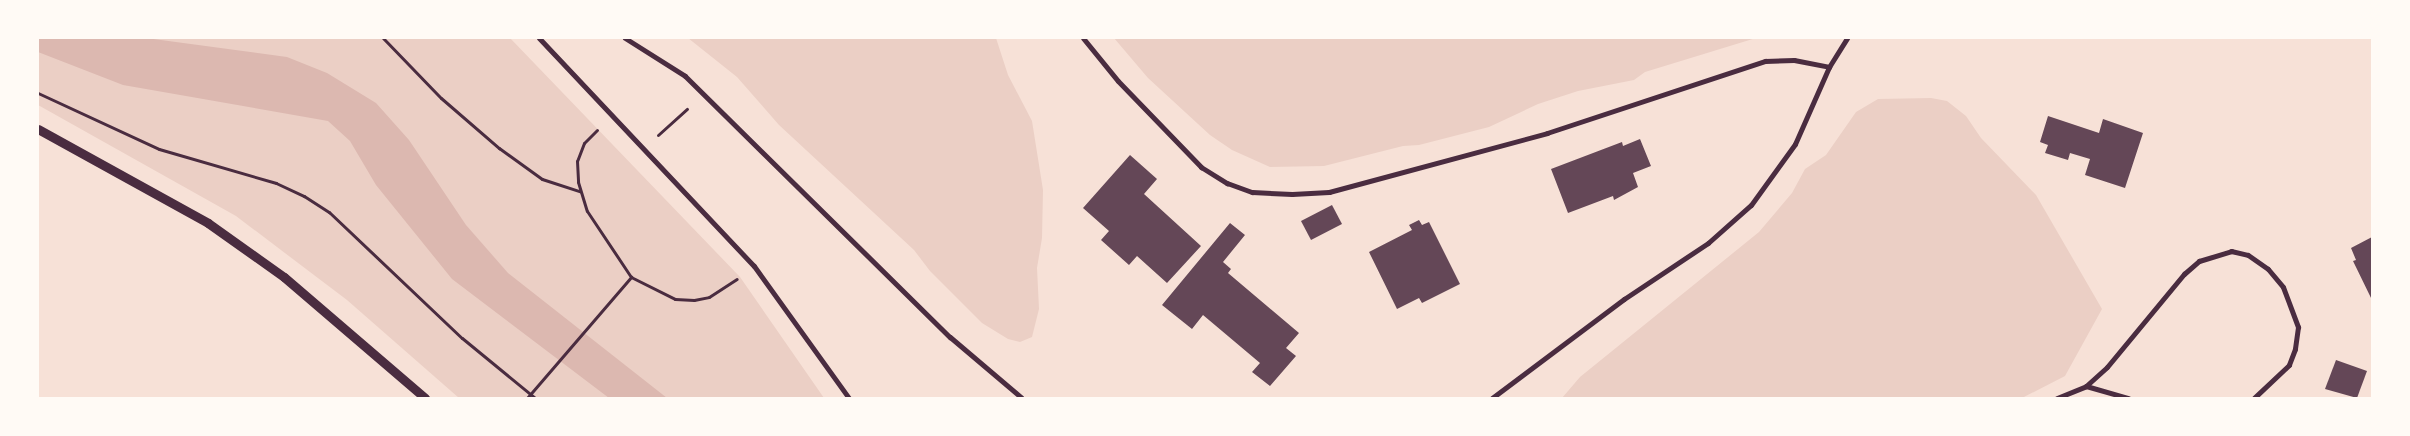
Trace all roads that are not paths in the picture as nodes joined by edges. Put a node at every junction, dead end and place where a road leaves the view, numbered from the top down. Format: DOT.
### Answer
graph roads {
  1 [pos="539,38"];
  2 [pos="625,38"];
  3 [pos="1083,38"];
  4 [pos="1847,38"];
  5 [pos="1830,67"];
  6 [pos="38,129"];
  7 [pos="2086,386"];
  8 [pos="425,398"];
  9 [pos="849,398"];
  10 [pos="1022,398"];
  11 [pos="1492,398"];
  12 [pos="2057,398"];
  13 [pos="2128,398"];
  14 [pos="2254,398"];
  1 -- 9 [label="street"];
  2 -- 10 [label="street"];
  3 -- 5 [label="street"];
  4 -- 5 [label="street"];
  5 -- 11 [label="street"];
  6 -- 8 [label="street"];
  7 -- 12 [label="street"];
  7 -- 13 [label="street"];
  7 -- 14 [label="street"];
}
